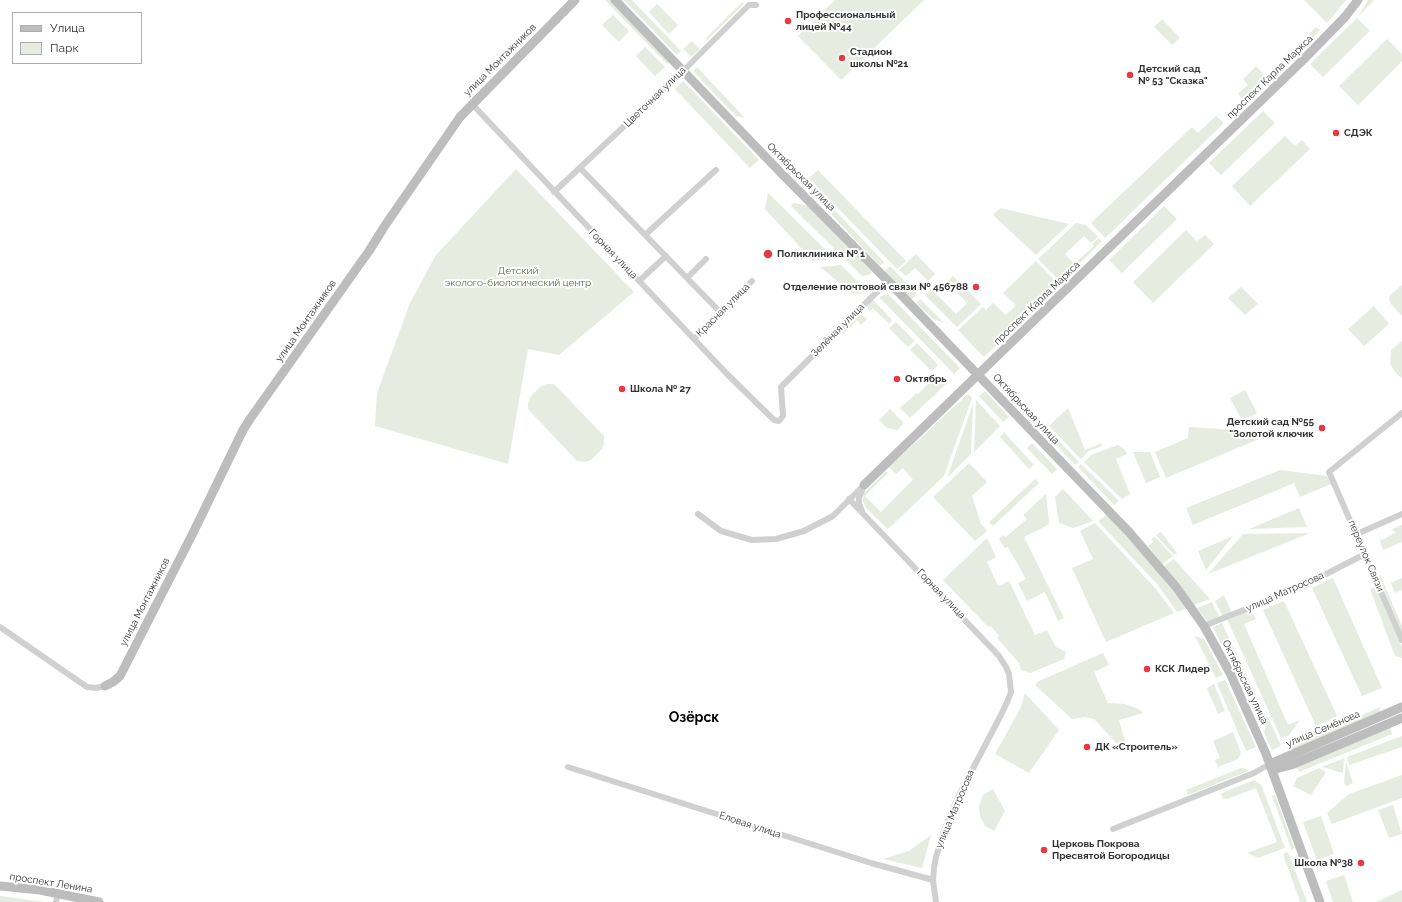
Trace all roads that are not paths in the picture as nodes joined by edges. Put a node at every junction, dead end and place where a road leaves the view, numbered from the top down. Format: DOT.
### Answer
graph roads {
  1 [pos="575,0"];
  2 [pos="615,0"];
  3 [pos="1358,0"];
  4 [pos="756,5"];
  5 [pos="683,71"];
  6 [pos="472,104"];
  7 [pos="580,168"];
  8 [pos="716,170"];
  9 [pos="554,192"];
  10 [pos="645,235"];
  11 [pos="666,256"];
  12 [pos="706,259"];
  13 [pos="687,278"];
  14 [pos="639,281"];
  15 [pos="752,281"];
  16 [pos="888,281"];
  17 [pos="721,313"];
  18 [pos="694,339"];
  19 [pos="978,375"];
  20 [pos="788,379"];
  21 [pos="1402,413"];
  22 [pos="864,484"];
  23 [pos="849,499"];
  24 [pos="698,514"];
  25 [pos="1402,514"];
  26 [pos="865,515"];
  27 [pos="1357,534"];
  28 [pos="1365,554"];
  29 [pos="1204,626"];
  30 [pos="0,627"];
  31 [pos="1402,640"];
  32 [pos="105,686"];
  33 [pos="1008,700"];
  34 [pos="1402,707"];
  35 [pos="1402,718"];
  36 [pos="568,767"];
  37 [pos="1271,767"];
  38 [pos="1113,829"];
  39 [pos="933,880"];
  40 [pos="0,886"];
  41 [pos="57,898"];
  42 [pos="98,902"];
  43 [pos="936,902"];
  44 [pos="1320,902"];
  1 -- 6 [label="street, улица Монтажников"];
  2 -- 5 [label="street, Октябрьская улица"];
  3 -- 19 [label="street, проспект Карла Маркса"];
  4 -- 5 [label="street, Цветочная улица"];
  5 -- 7 [label="street, Цветочная улица"];
  5 -- 16 [label="street, Октябрьская улица"];
  6 -- 9 [label="street, Горная улица"];
  6 -- 32 [label="street, улица Монтажников"];
  7 -- 9 [label="street, Цветочная улица"];
  7 -- 10 [label="street"];
  8 -- 10 [label="street"];
  9 -- 14 [label="street, Горная улица"];
  10 -- 11 [label="street"];
  11 -- 13 [label="street"];
  11 -- 14 [label="street"];
  12 -- 13 [label="street"];
  13 -- 17 [label="street"];
  14 -- 18 [label="street, Горная улица"];
  15 -- 17 [label="street, Красная улица"];
  16 -- 19 [label="street, Октябрьская улица"];
  16 -- 20 [label="street, Зелёная улица"];
  17 -- 18 [label="street, Красная улица"];
  18 -- 20 [label="street, Горная улица"];
  19 -- 22 [label="street, проспект Карла Маркса"];
  19 -- 29 [label="street, Октябрьская улица"];
  21 -- 27 [label="street, переулок Связи"];
  22 -- 23 [label="street, проспект Карла Маркса"];
  22 -- 26 [label="street"];
  23 -- 24 [label="street, проспект Карла Маркса"];
  23 -- 26 [label="street, Горная улица"];
  25 -- 27 [label="street"];
  26 -- 33 [label="street, Горная улица"];
  27 -- 28 [label="street, переулок Связи"];
  28 -- 29 [label="street, улица Матросова"];
  28 -- 31 [label="street, переулок Связи"];
  29 -- 37 [label="street, Октябрьская улица"];
  30 -- 32 [label="street"];
  33 -- 39 [label="street, улица Матросова"];
  34 -- 37 [label="street, улица Семёнова"];
  35 -- 37 [label="street, улица Семёнова"];
  36 -- 39 [label="street, Еловая улица"];
  37 -- 38 [label="street, улица Семёнова"];
  37 -- 44 [label="street, Октябрьская улица"];
  39 -- 43 [label="street, улица Матросова"];
  40 -- 41 [label="street, проспект Ленина"];
  41 -- 42 [label="street, проспект Ленина"];
}
